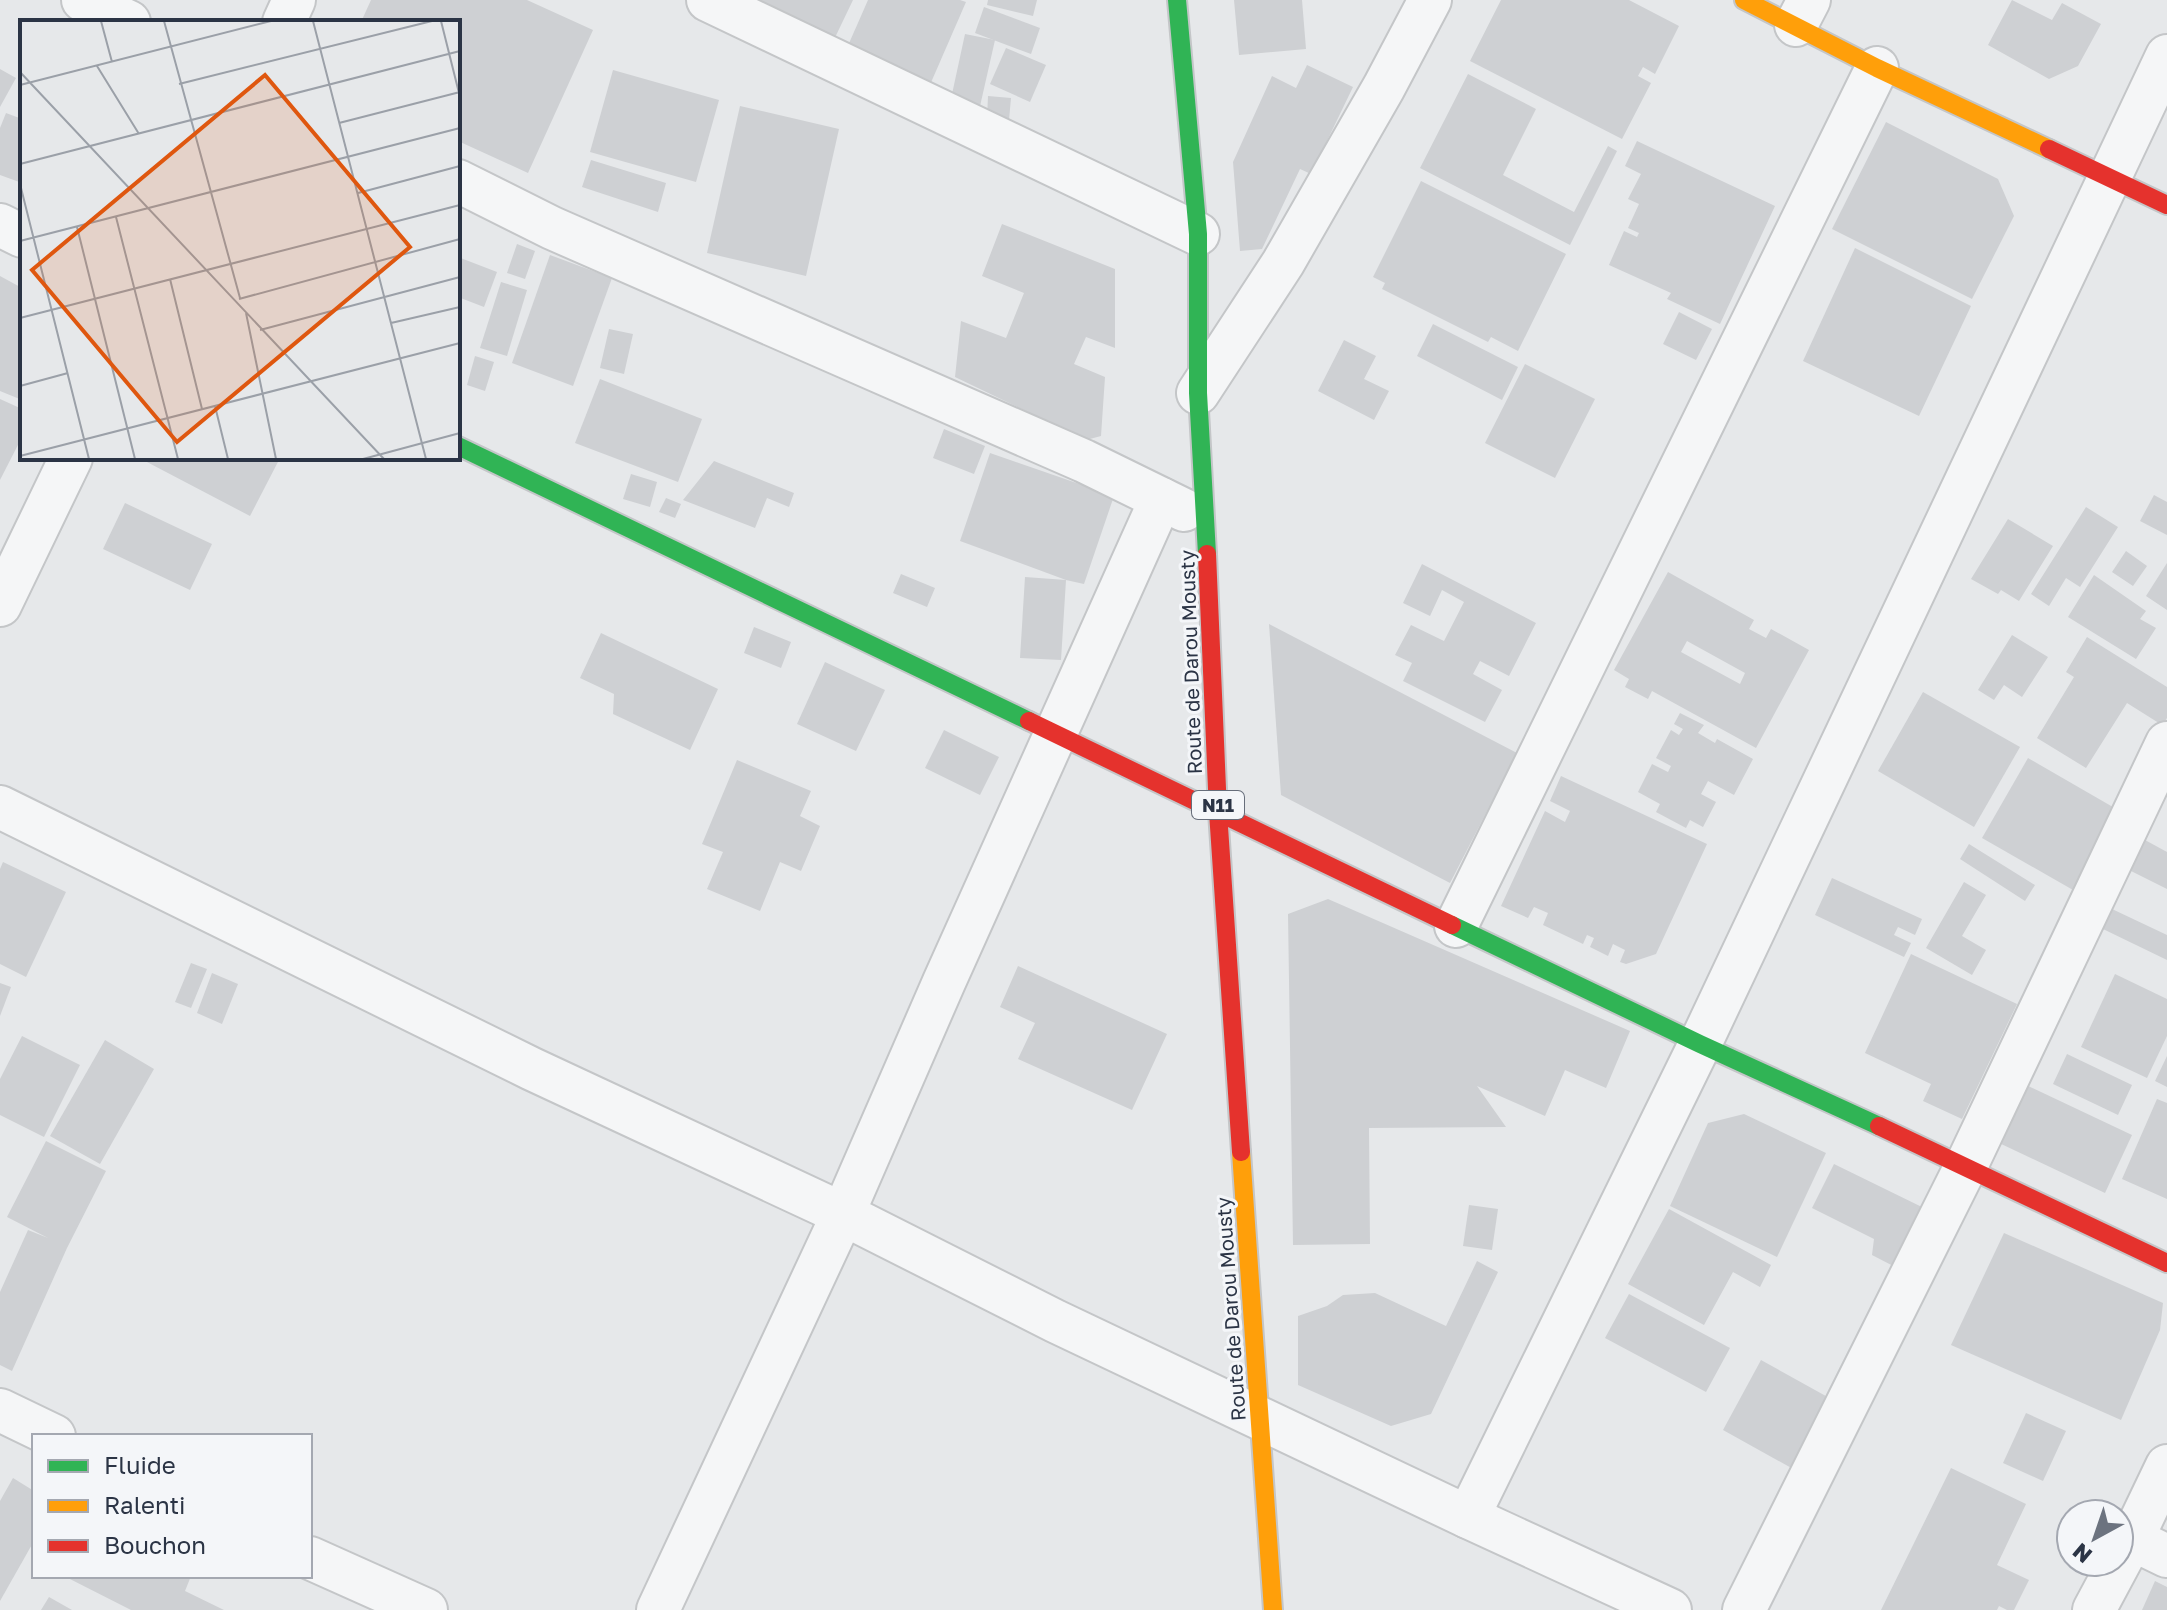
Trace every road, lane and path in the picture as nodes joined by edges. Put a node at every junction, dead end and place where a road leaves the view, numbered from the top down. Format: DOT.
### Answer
graph roads {
  1 [pos="83,0"];
  2 [pos="294,0"];
  3 [pos="708,0"];
  4 [pos="1177,0"];
  5 [pos="1430,0"];
  6 [pos="1744,0"];
  7 [pos="1803,13"];
  8 [pos="125,20"];
  9 [pos="285,20"];
  10 [pos="2167,56"];
  11 [pos="1877,68"];
  12 [pos="2110,177"];
  13 [pos="460,182"];
  14 [pos="2167,205"];
  15 [pos="0,225"];
  16 [pos="1198,234"];
  17 [pos="20,235"];
  18 [pos="1198,393"];
  19 [pos="460,447"];
  20 [pos="69,460"];
  21 [pos="1161,499"];
  22 [pos="1206,521"];
  23 [pos="16,528"];
  24 [pos="0,605"];
  25 [pos="1054,733"];
  26 [pos="2167,743"];
  27 [pos="0,807"];
  28 [pos="1218,812"];
  29 [pos="1456,926"];
  30 [pos="1700,1044"];
  31 [pos="1966,1166"];
  32 [pos="843,1214"];
  33 [pos="2167,1263"];
  34 [pos="0,1410"];
  35 [pos="1259,1417"];
  36 [pos="50,1434"];
  37 [pos="2167,1466"];
  38 [pos="1468,1517"];
  39 [pos="2149,1548"];
  40 [pos="312,1559"];
  41 [pos="426,1610"];
  42 [pos="658,1610"];
  43 [pos="1273,1610"];
  44 [pos="1670,1610"];
  45 [pos="1744,1610"];
  46 [pos="2094,1610"];
  1 -- 8 [label="street"];
  2 -- 9 [label="street"];
  3 -- 16 [label="street"];
  4 -- 16 [label="street, Route de Darou Mousty / N11"];
  5 -- 18 [label="street"];
  6 -- 7 [label="street"];
  7 -- 11 [label="street"];
  10 -- 12 [label="street"];
  11 -- 12 [label="street"];
  11 -- 29 [label="street"];
  12 -- 14 [label="street"];
  12 -- 30 [label="street"];
  13 -- 21 [label="street"];
  15 -- 17 [label="street"];
  16 -- 18 [label="street, Route de Darou Mousty / N11"];
  18 -- 22 [label="street, Route de Darou Mousty / N11"];
  19 -- 25 [label="street"];
  20 -- 23 [label="street"];
  21 -- 22 [label="street"];
  21 -- 25 [label="street"];
  22 -- 28 [label="street, Route de Darou Mousty / N11"];
  23 -- 24 [label="street"];
  25 -- 28 [label="street"];
  25 -- 32 [label="street"];
  26 -- 31 [label="street"];
  27 -- 32 [label="street"];
  28 -- 29 [label="street"];
  28 -- 35 [label="street, Route de Darou Mousty / N11"];
  29 -- 30 [label="street"];
  30 -- 31 [label="street"];
  30 -- 38 [label="street"];
  31 -- 33 [label="street"];
  31 -- 45 [label="street"];
  32 -- 35 [label="street"];
  32 -- 42 [label="street"];
  34 -- 36 [label="street"];
  35 -- 38 [label="street"];
  35 -- 43 [label="street, Route de Darou Mousty / N11"];
  37 -- 39 [label="street"];
  38 -- 44 [label="street"];
  39 -- 46 [label="street"];
  40 -- 41 [label="street"];
}
